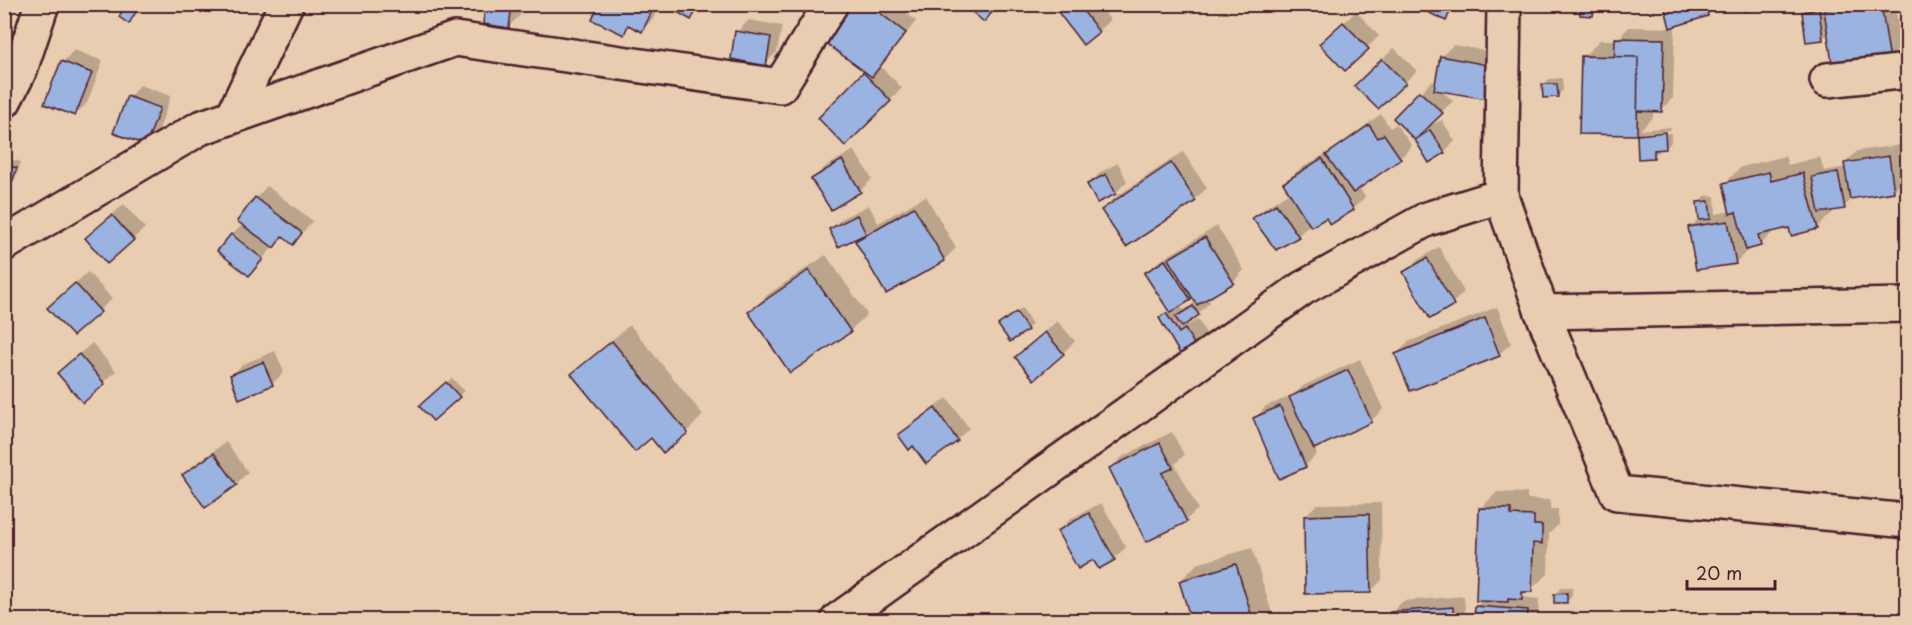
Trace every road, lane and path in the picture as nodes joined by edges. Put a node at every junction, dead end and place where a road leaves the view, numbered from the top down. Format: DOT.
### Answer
graph roads {
  1 [pos="42,4"];
  2 [pos="286,4"];
  3 [pos="831,4"];
  4 [pos="1504,4"];
  5 [pos="1908,71"];
  6 [pos="1827,80"];
  7 [pos="4,101"];
  8 [pos="233,116"];
  9 [pos="1501,196"];
  10 [pos="4,244"];
  11 [pos="1908,306"];
  12 [pos="1542,312"];
  13 [pos="1908,521"];
  14 [pos="838,621"];
  1 -- 7 [label="street"];
  2 -- 8 [label="street"];
  3 -- 8 [label="street"];
  4 -- 9 [label="street"];
  5 -- 6 [label="street"];
  8 -- 10 [label="street"];
  9 -- 12 [label="street"];
  9 -- 14 [label="street"];
  11 -- 12 [label="street"];
  12 -- 13 [label="street"];
}
